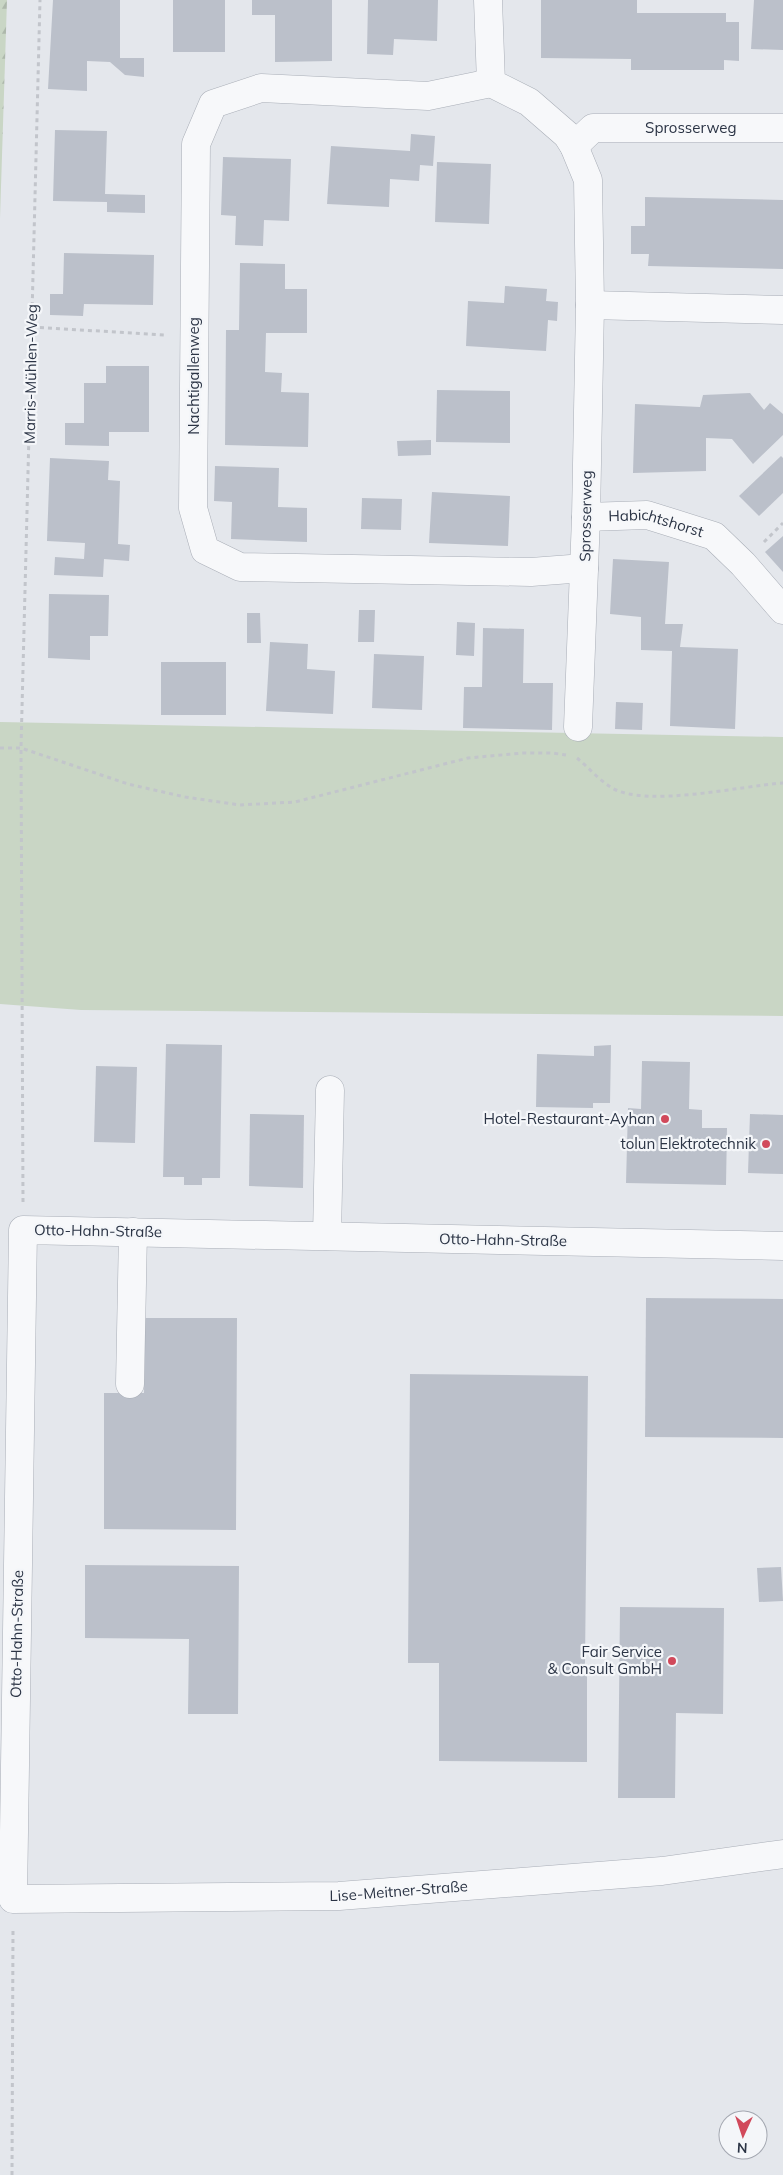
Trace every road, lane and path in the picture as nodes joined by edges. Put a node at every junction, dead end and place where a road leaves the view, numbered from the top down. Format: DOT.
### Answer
graph roads {
  1 [pos="40,0"];
  2 [pos="488,0"];
  3 [pos="491,83"];
  4 [pos="783,128"];
  5 [pos="574,146"];
  6 [pos="590,305"];
  7 [pos="783,310"];
  8 [pos="32,327"];
  9 [pos="194,336"];
  10 [pos="586,517"];
  11 [pos="783,523"];
  12 [pos="749,557"];
  13 [pos="584,568"];
  14 [pos="783,610"];
  15 [pos="578,727"];
  16 [pos="0,748"];
  17 [pos="21,748"];
  18 [pos="568,756"];
  19 [pos="576,757"];
  20 [pos="783,784"];
  21 [pos="330,1090"];
  22 [pos="23,1230"];
  23 [pos="133,1232"];
  24 [pos="327,1236"];
  25 [pos="783,1246"];
  26 [pos="130,1384"];
  27 [pos="783,1854"];
  28 [pos="13,1899"];
  29 [pos="12,2175"];
  1 -- 8 [label="path, Marris-Mühlen-Weg"];
  2 -- 3 [label="street"];
  3 -- 5 [label="street, Sprosserweg"];
  3 -- 9 [label="street, Nachtigallenweg"];
  4 -- 5 [label="street, Sprosserweg"];
  5 -- 6 [label="street, Sprosserweg"];
  6 -- 7 [label="street"];
  6 -- 10 [label="street, Sprosserweg"];
  8 -- 9 [label="path"];
  8 -- 17 [label="path, Marris-Mühlen-Weg"];
  9 -- 13 [label="street, Nachtigallenweg"];
  10 -- 12 [label="street, Habichtshorst"];
  10 -- 13 [label="street, Sprosserweg"];
  11 -- 12 [label="path"];
  12 -- 14 [label="street, Habichtshorst"];
  13 -- 15 [label="street, Sprosserweg"];
  16 -- 17 [label="path"];
  17 -- 18 [label="path"];
  17 -- 22 [label="path, Marris-Mühlen-Weg"];
  19 -- 20 [label="path"];
  21 -- 24 [label="street"];
  22 -- 23 [label="street, Otto-Hahn-Straße"];
  22 -- 28 [label="street, Otto-Hahn-Straße"];
  23 -- 24 [label="street, Otto-Hahn-Straße"];
  23 -- 26 [label="street"];
  24 -- 25 [label="street, Otto-Hahn-Straße"];
  27 -- 28 [label="street, Lise-Meitner-Straße"];
  28 -- 29 [label="path"];
}
